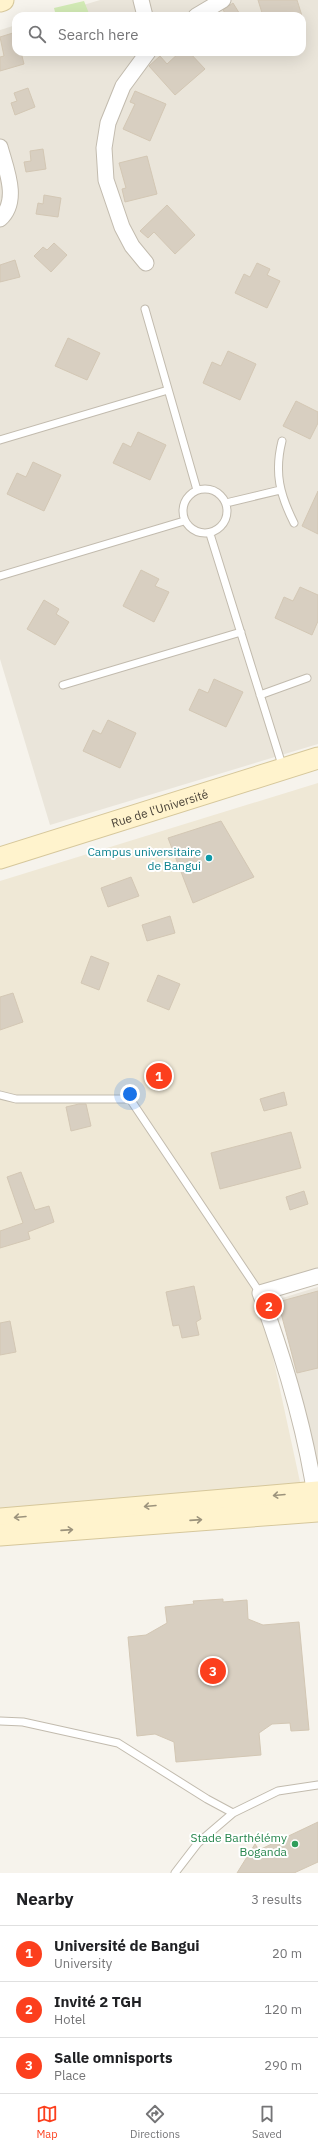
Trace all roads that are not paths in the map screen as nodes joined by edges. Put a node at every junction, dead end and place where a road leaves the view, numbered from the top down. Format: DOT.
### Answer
graph roads {
  1 [pos="3,0"];
  2 [pos="141,0"];
  3 [pos="223,0"];
  4 [pos="0,1"];
  5 [pos="144,12"];
  6 [pos="203,12"];
  7 [pos="145,56"];
  8 [pos="0,147"];
  9 [pos="0,219"];
  10 [pos="146,263"];
  11 [pos="145,309"];
  12 [pos="168,390"];
  13 [pos="0,440"];
  14 [pos="282,441"];
  15 [pos="197,490"];
  16 [pos="280,490"];
  17 [pos="226,503"];
  18 [pos="184,521"];
  19 [pos="294,523"];
  20 [pos="210,534"];
  21 [pos="0,576"];
  22 [pos="241,632"];
  23 [pos="307,678"];
  24 [pos="62,685"];
  25 [pos="260,695"];
  26 [pos="318,758"];
  27 [pos="284,769"];
  28 [pos="0,858"];
  29 [pos="0,1095"];
  30 [pos="318,1276"];
  31 [pos="260,1293"];
  32 [pos="317,1502"];
  33 [pos="0,1519"];
  34 [pos="0,1534"];
  35 [pos="0,1721"];
  36 [pos="318,1785"];
  37 [pos="233,1813"];
  38 [pos="175,1873"];
  1 -- 4 [label="street"];
  2 -- 5 [label="street"];
  3 -- 6 [label="street"];
  7 -- 10 [label="street"];
  8 -- 9 [label="street"];
  11 -- 12 [label="lane"];
  12 -- 13 [label="lane"];
  12 -- 15 [label="lane"];
  14 -- 16 [label="lane"];
  15 -- 17 [label="lane"];
  15 -- 18 [label="lane"];
  16 -- 17 [label="lane"];
  16 -- 19 [label="lane"];
  17 -- 20 [label="lane"];
  18 -- 20 [label="lane"];
  18 -- 21 [label="lane"];
  20 -- 22 [label="lane"];
  22 -- 24 [label="lane"];
  22 -- 25 [label="lane"];
  23 -- 25 [label="lane"];
  25 -- 27 [label="lane"];
  26 -- 27 [label="street, Rue de l'Université"];
  27 -- 28 [label="street, Rue de l'Université"];
  29 -- 31 [label="lane"];
  30 -- 31 [label="street"];
  31 -- 32 [label="street"];
  32 -- 33 [label="street, one-way"];
  34 -- 32 [label="street, one-way"];
  35 -- 37 [label="lane"];
  36 -- 37 [label="lane"];
  37 -- 38 [label="lane"];
}
